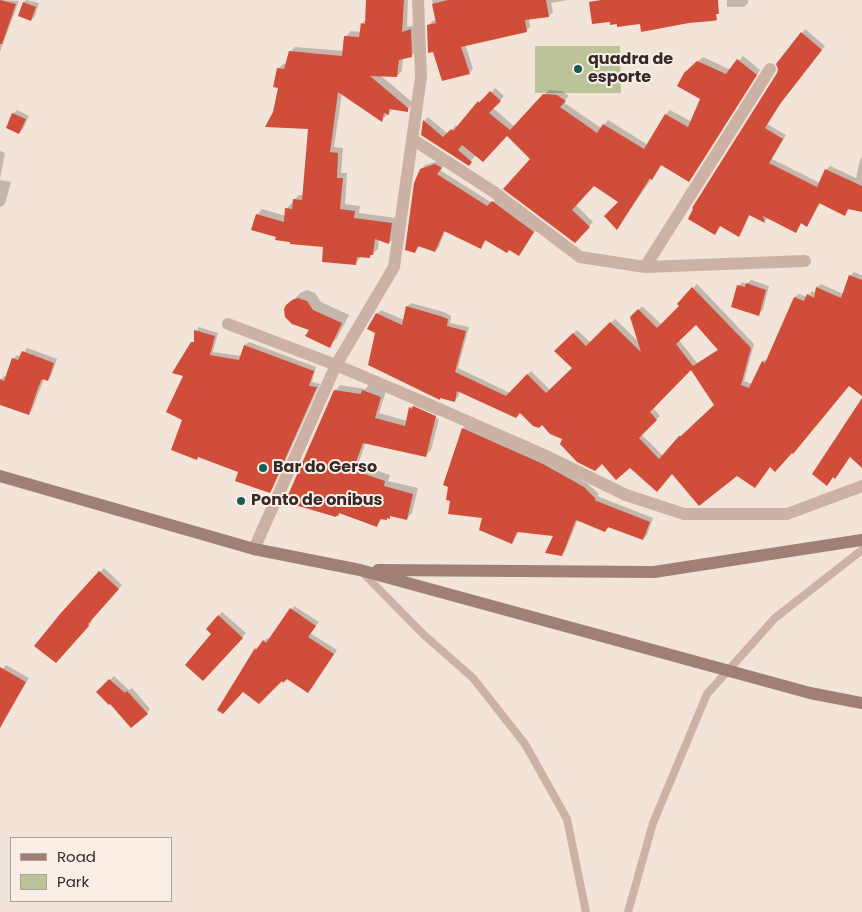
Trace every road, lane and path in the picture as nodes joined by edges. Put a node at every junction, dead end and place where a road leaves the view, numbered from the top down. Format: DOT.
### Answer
graph roads {
  1 [pos="418,0"];
  2 [pos="770,68"];
  3 [pos="412,139"];
  4 [pos="805,261"];
  5 [pos="645,267"];
  6 [pos="228,324"];
  7 [pos="336,365"];
  8 [pos="0,476"];
  9 [pos="862,486"];
  10 [pos="862,540"];
  11 [pos="254,549"];
  12 [pos="862,550"];
  13 [pos="360,570"];
  14 [pos="862,703"];
  15 [pos="586,912"];
  16 [pos="628,912"];
  1 -- 3 [label="street"];
  2 -- 5 [label="street"];
  3 -- 5 [label="street"];
  3 -- 7 [label="street"];
  4 -- 5 [label="street"];
  6 -- 7 [label="street"];
  7 -- 9 [label="street"];
  7 -- 11 [label="street"];
  8 -- 11 [label="main road"];
  10 -- 13 [label="main road"];
  11 -- 13 [label="main road"];
  12 -- 16 [label="lane"];
  13 -- 14 [label="main road"];
  13 -- 15 [label="lane"];
}
